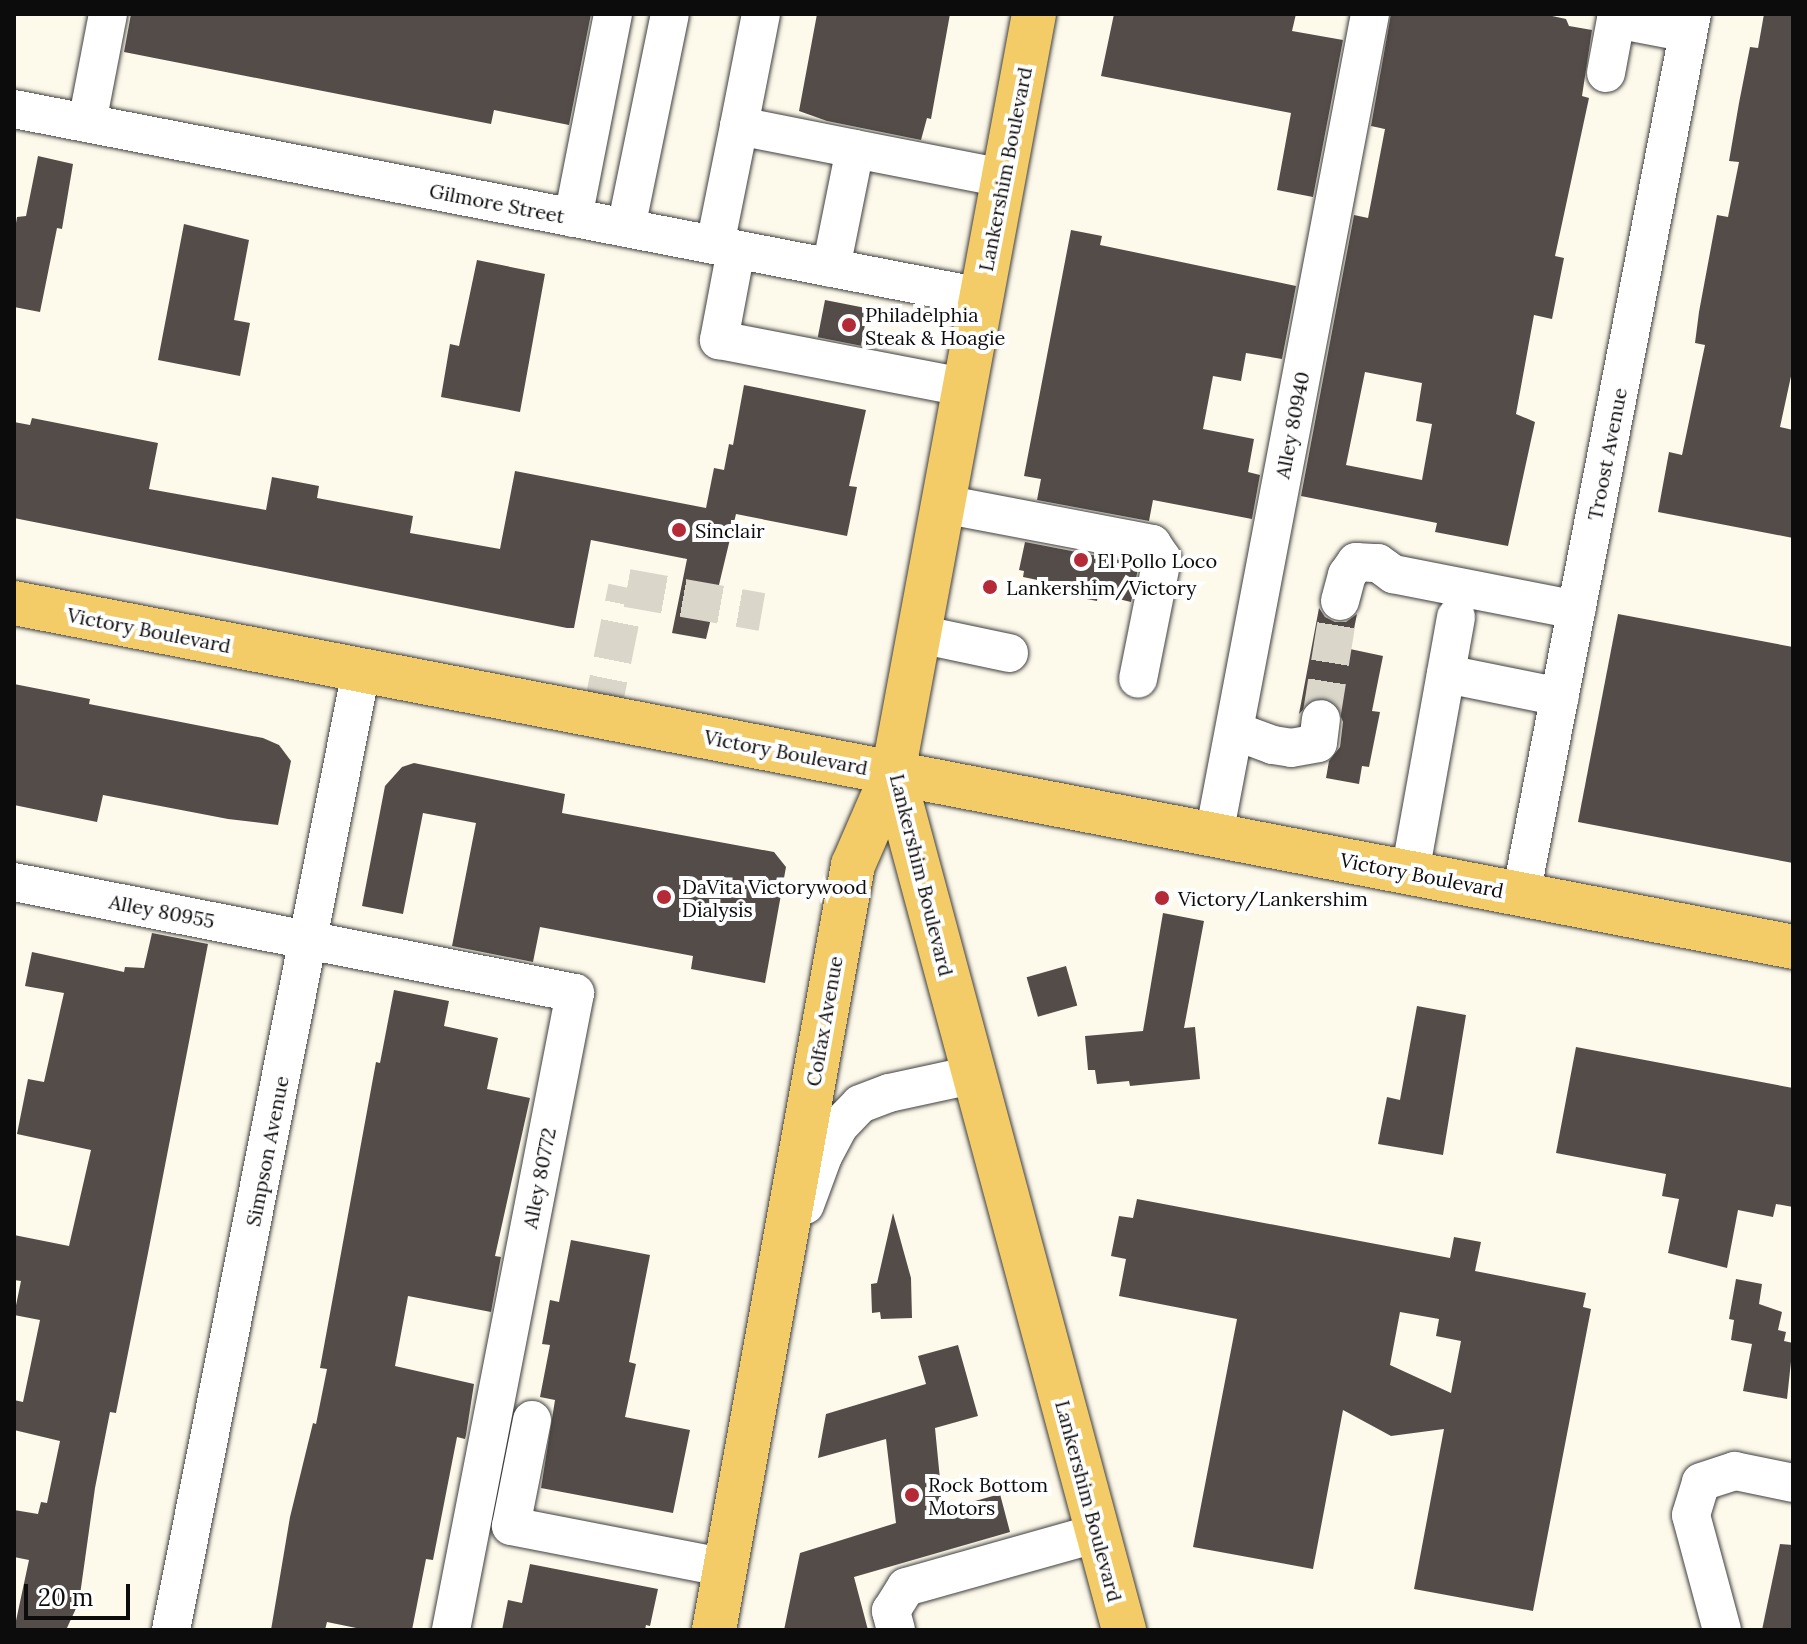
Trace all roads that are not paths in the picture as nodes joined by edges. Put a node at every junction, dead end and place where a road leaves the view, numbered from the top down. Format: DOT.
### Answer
graph roads {
  1 [pos="108,14"];
  2 [pos="613,14"];
  3 [pos="670,14"];
  4 [pos="1034,14"];
  5 [pos="1370,14"];
  6 [pos="751,16"];
  7 [pos="1690,24"];
  8 [pos="1606,73"];
  9 [pos="14,109"];
  10 [pos="87,123"];
  11 [pos="739,126"];
  12 [pos="855,149"];
  13 [pos="1003,178"];
  14 [pos="573,218"];
  15 [pos="626,228"];
  16 [pos="725,248"];
  17 [pos="831,268"];
  18 [pos="981,297"];
  19 [pos="964,387"];
  20 [pos="943,504"];
  21 [pos="1340,601"];
  22 [pos="14,603"];
  23 [pos="1577,610"];
  24 [pos="1456,617"];
  25 [pos="919,634"];
  26 [pos="1009,653"];
  27 [pos="361,671"];
  28 [pos="1446,674"];
  29 [pos="1138,679"];
  30 [pos="1560,697"];
  31 [pos="1321,719"];
  32 [pos="1235,731"];
  33 [pos="893,773"];
  34 [pos="1214,835"];
  35 [pos="1410,873"];
  36 [pos="14,882"];
  37 [pos="1521,895"];
  38 [pos="309,941"];
  39 [pos="1793,947"];
  40 [pos="972,1075"];
  41 [pos="780,1276"];
  42 [pos="532,1420"];
  43 [pos="1793,1483"];
  44 [pos="1098,1533"];
  45 [pos="727,1568"];
  46 [pos="171,1630"];
  47 [pos="451,1630"];
  48 [pos="714,1630"];
  49 [pos="896,1630"];
  50 [pos="1124,1630"];
  51 [pos="1722,1630"];
  1 -- 10 [label="street"];
  2 -- 14 [label="street"];
  3 -- 15 [label="street"];
  4 -- 13 [label="main road, Lankershim Boulevard"];
  5 -- 32 [label="street, Alley 80940"];
  6 -- 11 [label="street"];
  7 -- 8 [label="street"];
  7 -- 23 [label="street, Troost Avenue"];
  9 -- 10 [label="street, Gilmore Street"];
  10 -- 14 [label="street, Gilmore Street"];
  11 -- 12 [label="street"];
  11 -- 16 [label="street"];
  12 -- 13 [label="street"];
  12 -- 17 [label="street"];
  13 -- 18 [label="main road, Lankershim Boulevard"];
  14 -- 15 [label="street, Gilmore Street"];
  15 -- 16 [label="street, Gilmore Street"];
  16 -- 17 [label="street, Gilmore Street"];
  16 -- 19 [label="street"];
  17 -- 18 [label="street, Gilmore Street"];
  18 -- 19 [label="main road, Lankershim Boulevard"];
  19 -- 20 [label="main road, Lankershim Boulevard"];
  20 -- 25 [label="main road, Lankershim Boulevard"];
  20 -- 29 [label="street"];
  21 -- 23 [label="street"];
  22 -- 27 [label="main road, Victory Boulevard"];
  23 -- 30 [label="street, Troost Avenue"];
  24 -- 28 [label="street"];
  25 -- 26 [label="street"];
  25 -- 33 [label="main road, Lankershim Boulevard"];
  27 -- 33 [label="main road, Victory Boulevard"];
  27 -- 38 [label="street, Simpson Avenue"];
  28 -- 30 [label="street"];
  28 -- 35 [label="street"];
  30 -- 37 [label="street, Troost Avenue"];
  31 -- 32 [label="street"];
  32 -- 34 [label="street, Alley 80940"];
  33 -- 34 [label="main road, Victory Boulevard"];
  33 -- 40 [label="main road, Lankershim Boulevard"];
  33 -- 41 [label="main road, Colfax Avenue"];
  34 -- 35 [label="main road, Victory Boulevard"];
  35 -- 37 [label="main road, Victory Boulevard"];
  36 -- 38 [label="street, Alley 80955"];
  37 -- 39 [label="main road, Victory Boulevard"];
  38 -- 46 [label="street, Simpson Avenue"];
  38 -- 47 [label="street, Alley 80772"];
  40 -- 41 [label="street, Colfax Avenue"];
  40 -- 44 [label="main road, Lankershim Boulevard"];
  41 -- 45 [label="main road, Colfax Avenue"];
  42 -- 45 [label="street"];
  43 -- 51 [label="street"];
  44 -- 49 [label="street"];
  44 -- 50 [label="main road, Lankershim Boulevard"];
  45 -- 48 [label="main road, Colfax Avenue"];
}
